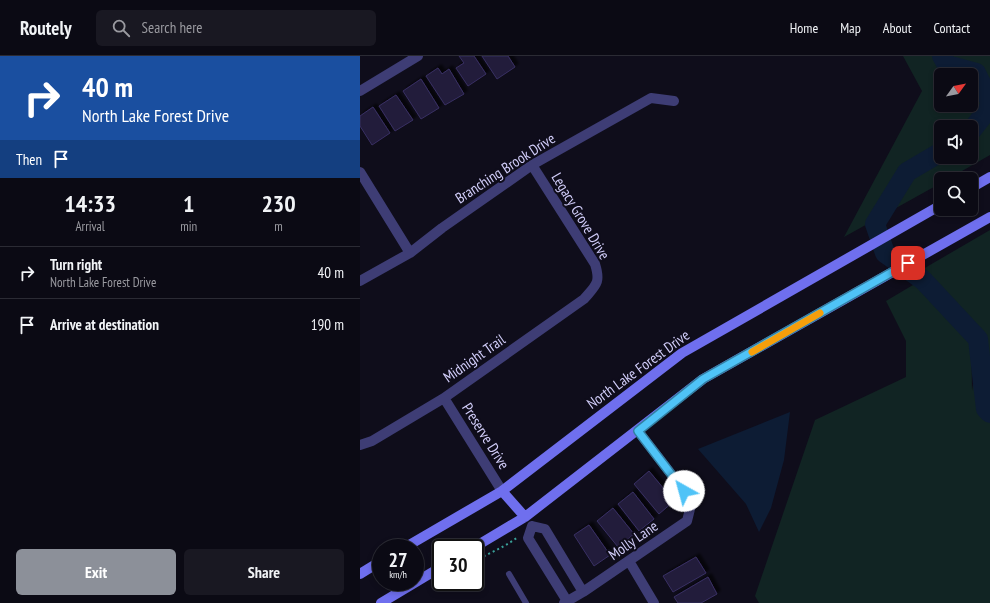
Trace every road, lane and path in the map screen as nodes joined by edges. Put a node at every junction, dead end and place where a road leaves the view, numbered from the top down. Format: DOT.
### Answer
graph roads {
  1 [pos="418,56"];
  2 [pos="360,91"];
  3 [pos="674,101"];
  4 [pos="532,165"];
  5 [pos="360,172"];
  6 [pos="990,177"];
  7 [pos="978,184"];
  8 [pos="934,209"];
  9 [pos="990,217"];
  10 [pos="410,253"];
  11 [pos="360,281"];
  12 [pos="597,284"];
  13 [pos="444,398"];
  14 [pos="638,431"];
  15 [pos="360,445"];
  16 [pos="502,491"];
  17 [pos="525,517"];
  18 [pos="532,526"];
  19 [pos="419,539"];
  20 [pos="484,541"];
  21 [pos="484,556"];
  22 [pos="629,561"];
  23 [pos="372,567"];
  24 [pos="432,573"];
  25 [pos="360,574"];
  26 [pos="509,574"];
  27 [pos="583,592"];
  28 [pos="385,602"];
  29 [pos="565,602"];
  30 [pos="526,603"];
  31 [pos="654,603"];
  1 -- 2 [label="street"];
  3 -- 4 [label="street, Branching Brook Drive"];
  4 -- 10 [label="street, Branching Brook Drive"];
  4 -- 12 [label="street, Legacy Grove Drive"];
  5 -- 10 [label="street"];
  6 -- 7 [label="main road"];
  8 -- 16 [label="main road, North Lake Forest Drive"];
  9 -- 14 [label="main road"];
  10 -- 11 [label="street, Branching Brook Drive"];
  12 -- 13 [label="street, Midnight Trail"];
  13 -- 15 [label="street, Midnight Trail"];
  13 -- 16 [label="street, Preserve Drive"];
  14 -- 17 [label="main road"];
  14 -- 22 [label="street, Molly Lane"];
  16 -- 17 [label="main road"];
  16 -- 19 [label="main road, North Lake Forest Drive"];
  17 -- 18 [label="street"];
  17 -- 20 [label="main road"];
  18 -- 21 [label="path"];
  18 -- 27 [label="street"];
  18 -- 29 [label="street"];
  22 -- 27 [label="street, Molly Lane"];
  22 -- 31 [label="street"];
  23 -- 25 [label="main road"];
  24 -- 28 [label="main road"];
  26 -- 30 [label="lane"];
  27 -- 29 [label="street, Molly Lane"];
}
